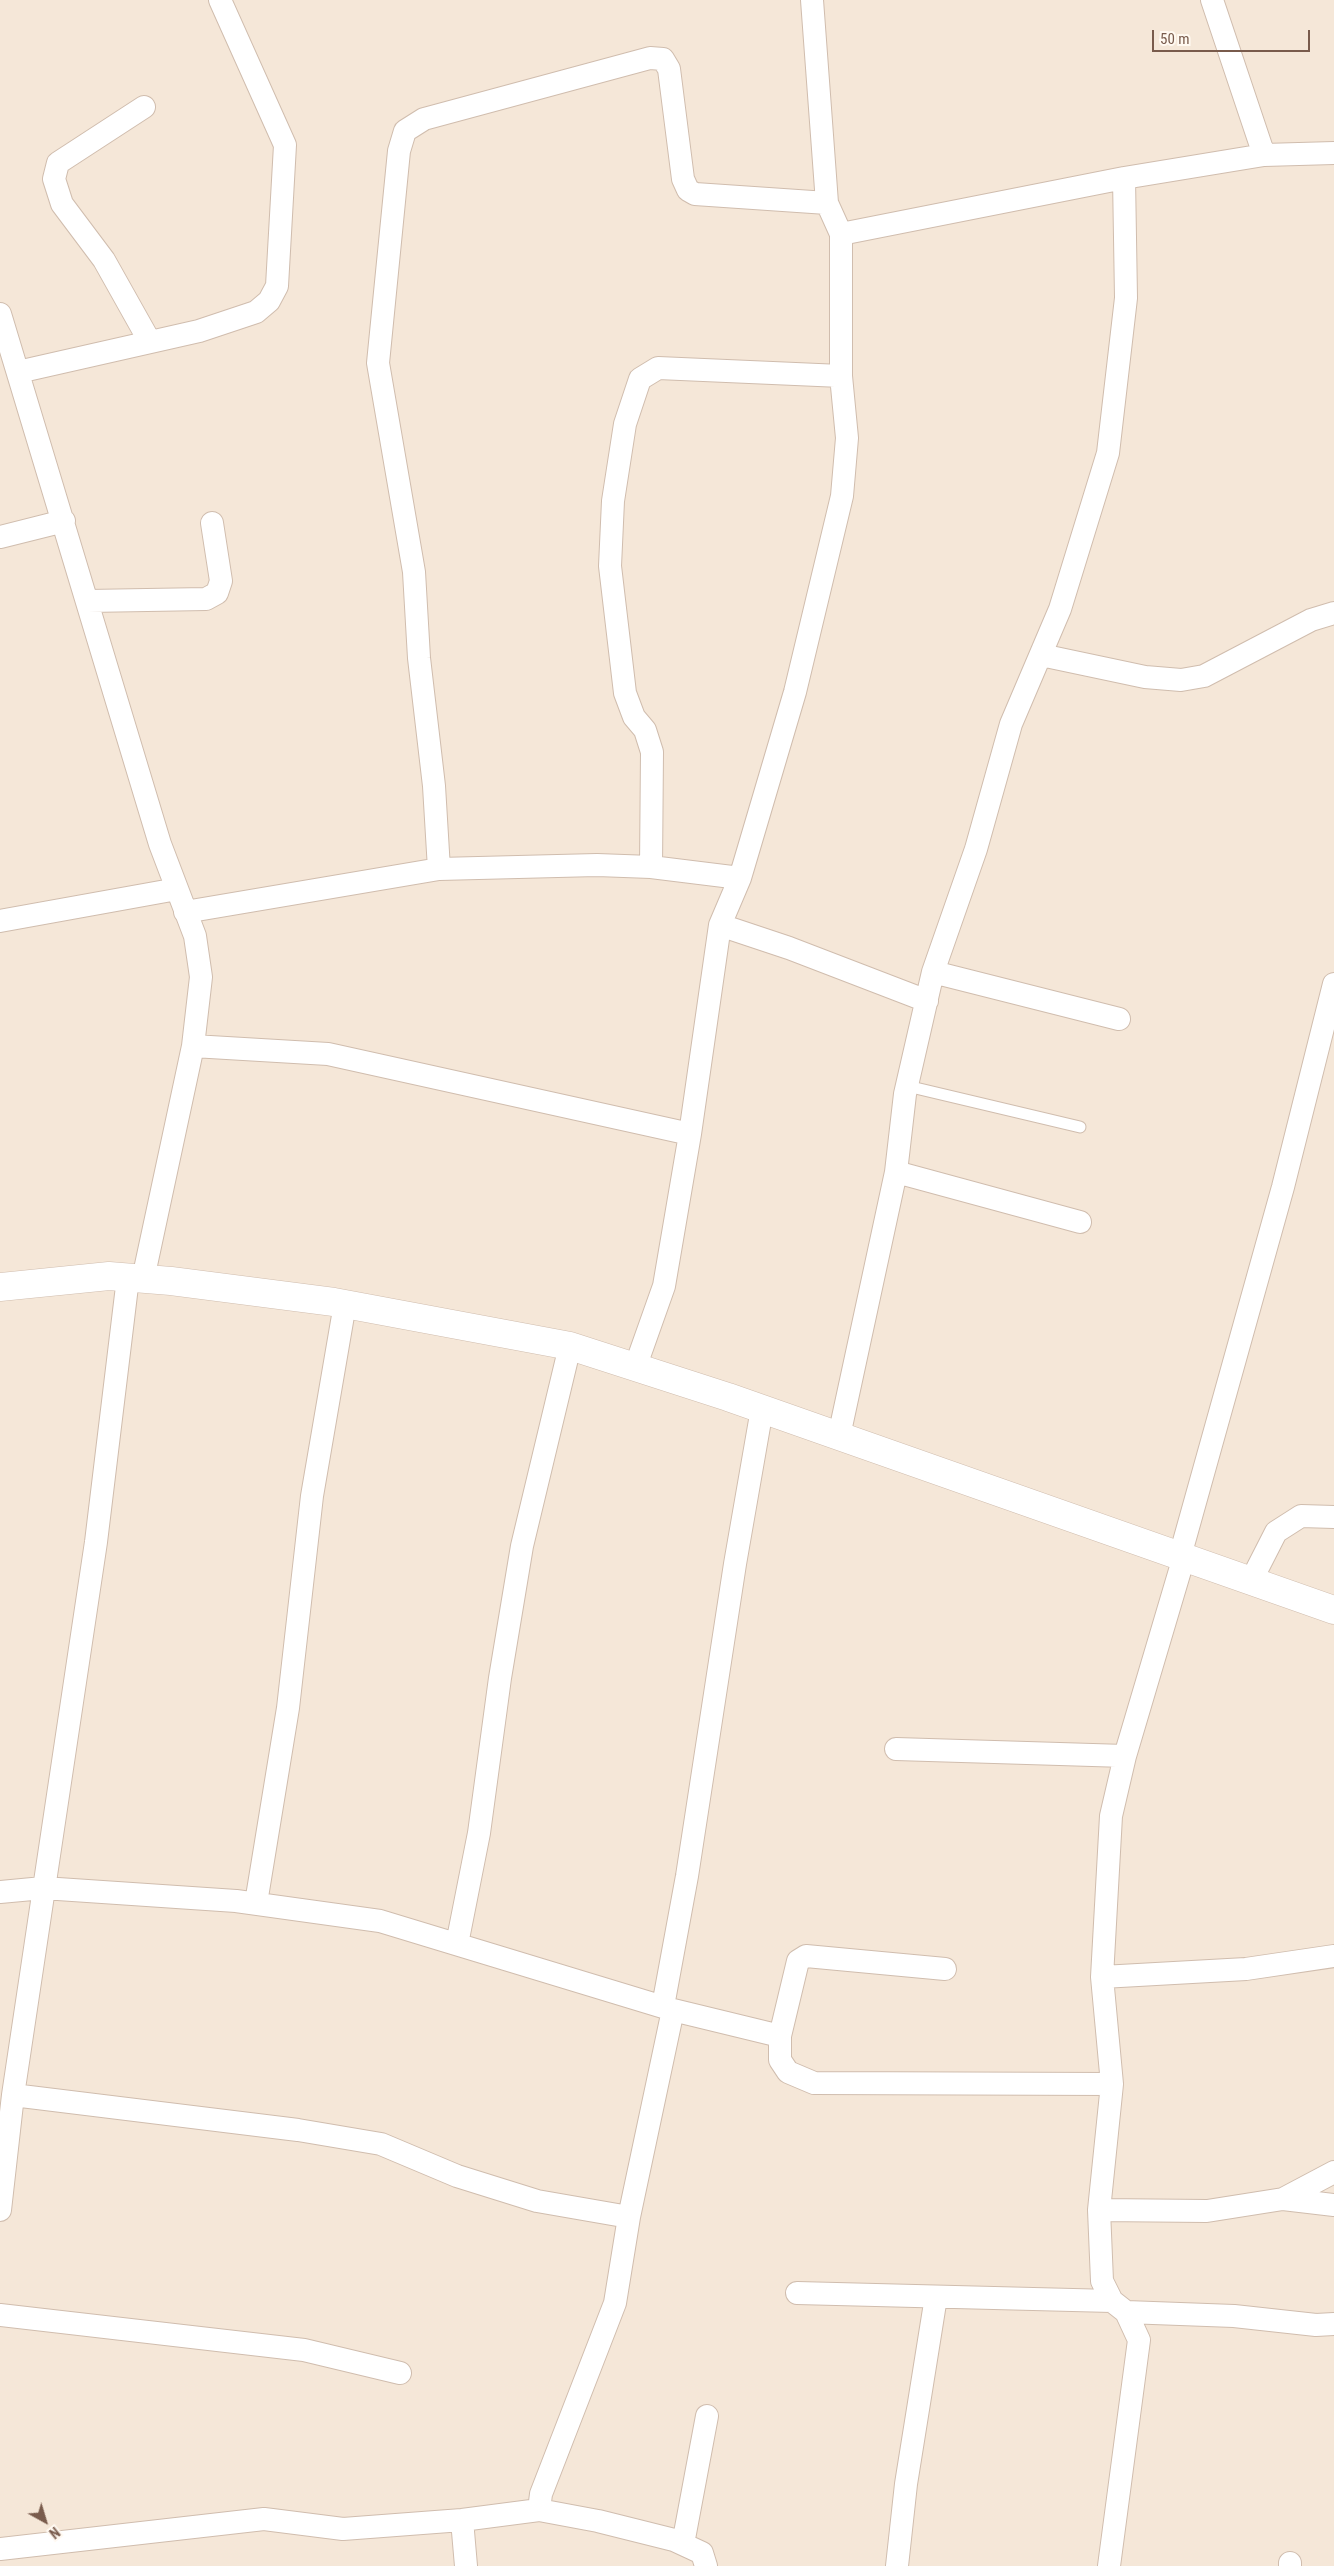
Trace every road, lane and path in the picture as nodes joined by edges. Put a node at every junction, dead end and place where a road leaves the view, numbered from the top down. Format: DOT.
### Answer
graph roads {
  1 [pos="220,0"];
  2 [pos="812,0"];
  3 [pos="1212,0"];
  4 [pos="144,107"];
  5 [pos="1334,153"];
  6 [pos="1264,156"];
  7 [pos="1124,178"];
  8 [pos="827,203"];
  9 [pos="841,234"];
  10 [pos="0,314"];
  11 [pos="150,342"];
  12 [pos="18,372"];
  13 [pos="841,376"];
  14 [pos="64,521"];
  15 [pos="212,522"];
  16 [pos="0,537"];
  17 [pos="88,602"];
  18 [pos="1334,613"];
  19 [pos="1041,655"];
  20 [pos="651,867"];
  21 [pos="439,869"];
  22 [pos="740,878"];
  23 [pos="177,889"];
  24 [pos="186,912"];
  25 [pos="0,921"];
  26 [pos="720,925"];
  27 [pos="933,972"];
  28 [pos="1334,984"];
  29 [pos="926,1001"];
  30 [pos="1119,1019"];
  31 [pos="194,1046"];
  32 [pos="906,1086"];
  33 [pos="1080,1127"];
  34 [pos="690,1134"];
  35 [pos="896,1172"];
  36 [pos="1080,1222"];
  37 [pos="136,1279"];
  38 [pos="0,1287"];
  39 [pos="345,1304"];
  40 [pos="570,1346"];
  41 [pos="636,1365"];
  42 [pos="762,1409"];
  43 [pos="839,1436"];
  44 [pos="1334,1517"];
  45 [pos="1182,1557"];
  46 [pos="1251,1581"];
  47 [pos="1334,1610"];
  48 [pos="896,1749"];
  49 [pos="1125,1756"];
  50 [pos="43,1888"];
  51 [pos="0,1892"];
  52 [pos="256,1903"];
  53 [pos="458,1944"];
  54 [pos="1334,1956"];
  55 [pos="944,1969"];
  56 [pos="1102,1977"];
  57 [pos="668,2008"];
  58 [pos="780,2036"];
  59 [pos="1112,2084"];
  60 [pos="13,2095"];
  61 [pos="1334,2172"];
  62 [pos="1283,2199"];
  63 [pos="1334,2205"];
  64 [pos="0,2210"];
  65 [pos="1099,2210"];
  66 [pos="629,2217"];
  67 [pos="797,2293"];
  68 [pos="936,2297"];
  69 [pos="1119,2306"];
  70 [pos="0,2315"];
  71 [pos="1334,2324"];
  72 [pos="400,2373"];
  73 [pos="707,2416"];
  74 [pos="539,2510"];
  75 [pos="462,2520"];
  76 [pos="683,2544"];
  77 [pos="0,2549"];
  78 [pos="466,2566"];
  79 [pos="706,2566"];
  80 [pos="898,2566"];
  81 [pos="1109,2566"];
  1 -- 11 [label="street"];
  2 -- 8 [label="street"];
  3 -- 6 [label="street"];
  4 -- 11 [label="street"];
  5 -- 6 [label="street"];
  6 -- 7 [label="street"];
  7 -- 9 [label="street"];
  7 -- 19 [label="street"];
  8 -- 9 [label="street"];
  8 -- 21 [label="street"];
  9 -- 13 [label="street"];
  10 -- 12 [label="street"];
  11 -- 12 [label="street"];
  12 -- 14 [label="street"];
  13 -- 20 [label="street"];
  13 -- 22 [label="street"];
  14 -- 16 [label="street"];
  14 -- 17 [label="street"];
  15 -- 17 [label="street"];
  17 -- 23 [label="street"];
  18 -- 19 [label="street"];
  19 -- 27 [label="street"];
  20 -- 21 [label="street"];
  20 -- 22 [label="street"];
  21 -- 24 [label="street"];
  22 -- 26 [label="street"];
  23 -- 24 [label="street"];
  23 -- 25 [label="street"];
  24 -- 31 [label="street"];
  26 -- 29 [label="street"];
  26 -- 34 [label="street"];
  27 -- 29 [label="street"];
  27 -- 30 [label="street"];
  28 -- 45 [label="street"];
  29 -- 32 [label="street"];
  31 -- 34 [label="street"];
  31 -- 37 [label="street"];
  32 -- 33 [label="lane"];
  32 -- 35 [label="street"];
  34 -- 41 [label="street"];
  35 -- 36 [label="street"];
  35 -- 43 [label="street"];
  37 -- 38 [label="street"];
  37 -- 39 [label="street"];
  37 -- 50 [label="street"];
  39 -- 40 [label="street"];
  39 -- 52 [label="street"];
  40 -- 41 [label="street"];
  40 -- 53 [label="street"];
  41 -- 42 [label="street"];
  42 -- 43 [label="street"];
  42 -- 57 [label="street"];
  43 -- 45 [label="street"];
  44 -- 46 [label="street"];
  45 -- 46 [label="street"];
  45 -- 49 [label="street"];
  46 -- 47 [label="street"];
  48 -- 49 [label="street"];
  49 -- 56 [label="street"];
  50 -- 51 [label="street"];
  50 -- 52 [label="street"];
  50 -- 60 [label="street"];
  52 -- 53 [label="street"];
  53 -- 57 [label="street"];
  54 -- 56 [label="street"];
  55 -- 58 [label="street"];
  56 -- 59 [label="street"];
  57 -- 58 [label="street"];
  57 -- 66 [label="street"];
  58 -- 59 [label="street"];
  59 -- 65 [label="street"];
  60 -- 64 [label="street"];
  60 -- 66 [label="street"];
  61 -- 62 [label="street"];
  62 -- 63 [label="street"];
  62 -- 65 [label="street"];
  65 -- 69 [label="street"];
  66 -- 74 [label="street"];
  67 -- 68 [label="street"];
  68 -- 69 [label="street"];
  68 -- 80 [label="street"];
  69 -- 71 [label="street"];
  69 -- 81 [label="street"];
  70 -- 72 [label="street"];
  73 -- 76 [label="street"];
  74 -- 75 [label="street"];
  74 -- 76 [label="street"];
  75 -- 77 [label="street"];
  75 -- 78 [label="street"];
  76 -- 79 [label="street"];
}
